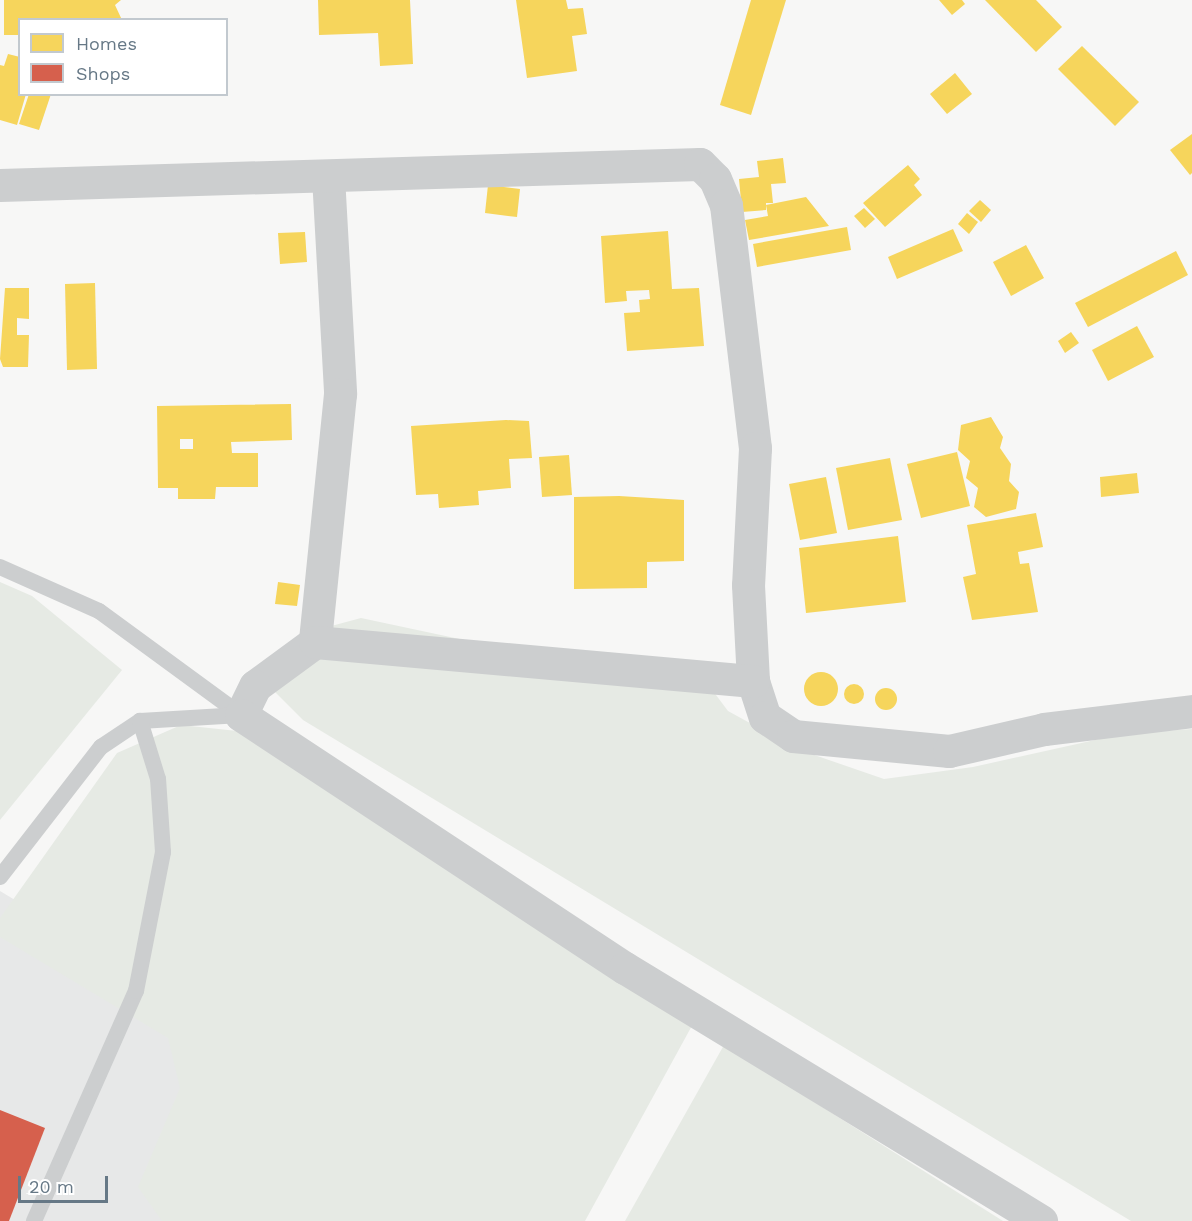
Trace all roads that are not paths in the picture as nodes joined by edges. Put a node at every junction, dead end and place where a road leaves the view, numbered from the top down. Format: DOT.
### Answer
graph roads {
  1 [pos="328,176"];
  2 [pos="0,185"];
  3 [pos="0,567"];
  4 [pos="315,642"];
  5 [pos="753,681"];
  6 [pos="1192,711"];
  7 [pos="242,715"];
  8 [pos="140,721"];
  9 [pos="0,876"];
  10 [pos="34,1221"];
  11 [pos="1041,1221"];
  1 -- 2 [label="street"];
  1 -- 4 [label="street"];
  1 -- 5 [label="street"];
  3 -- 7 [label="lane"];
  4 -- 5 [label="street"];
  4 -- 7 [label="street"];
  5 -- 6 [label="street"];
  7 -- 8 [label="lane"];
  7 -- 11 [label="street"];
  8 -- 9 [label="lane"];
  8 -- 10 [label="lane"];
}
